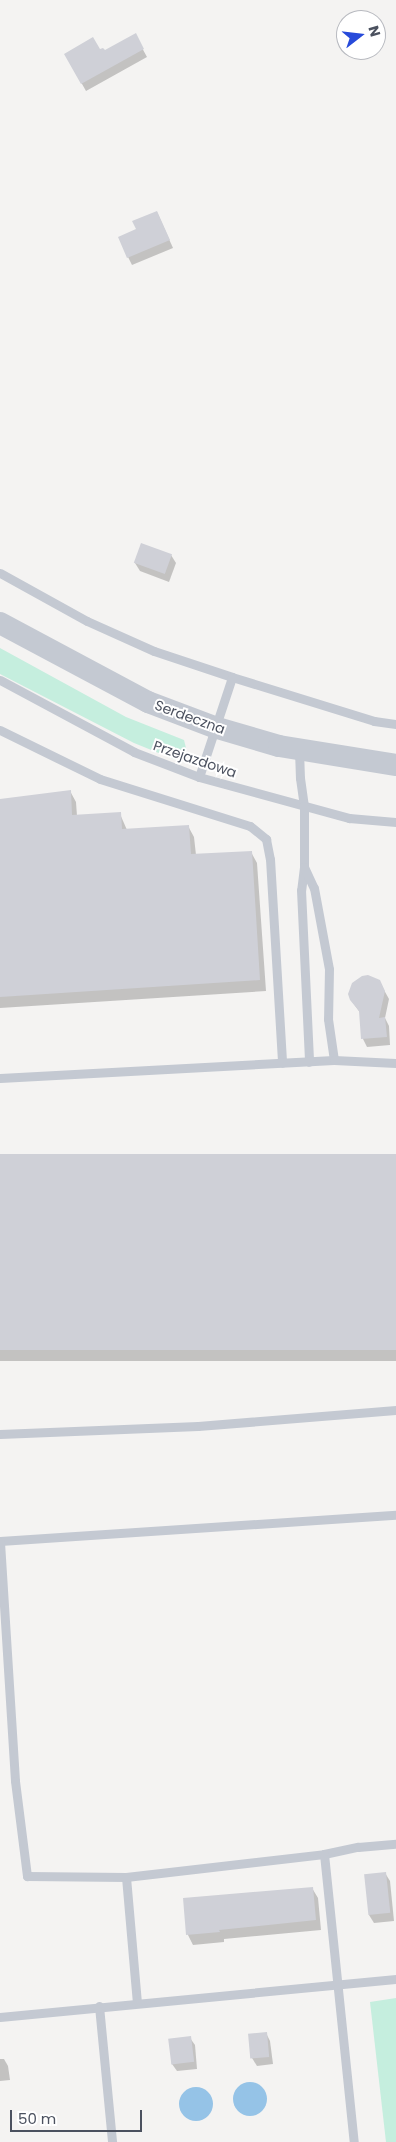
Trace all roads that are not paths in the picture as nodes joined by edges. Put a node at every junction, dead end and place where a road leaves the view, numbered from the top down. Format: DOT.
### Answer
graph roads {
  1 [pos="0,573"];
  2 [pos="0,623"];
  3 [pos="232,677"];
  4 [pos="0,680"];
  5 [pos="396,724"];
  6 [pos="214,727"];
  7 [pos="0,730"];
  8 [pos="299,750"];
  9 [pos="396,765"];
  10 [pos="199,777"];
  11 [pos="304,806"];
  12 [pos="396,822"];
  13 [pos="304,866"];
  14 [pos="334,1060"];
  15 [pos="309,1062"];
  16 [pos="282,1063"];
  17 [pos="396,1063"];
  18 [pos="0,1078"];
  19 [pos="396,1410"];
  20 [pos="0,1434"];
  21 [pos="396,1515"];
  22 [pos="0,1541"];
  23 [pos="396,1844"];
  24 [pos="324,1854"];
  25 [pos="126,1876"];
  26 [pos="396,1979"];
  27 [pos="339,1984"];
  28 [pos="137,2003"];
  29 [pos="99,2006"];
  30 [pos="0,2017"];
  31 [pos="112,2142"];
  32 [pos="354,2142"];
  1 -- 3 [label="lane"];
  2 -- 6 [label="street, Serdeczna"];
  3 -- 5 [label="lane"];
  3 -- 6 [label="lane"];
  4 -- 10 [label="lane, Przejazdowa"];
  6 -- 8 [label="street, Serdeczna"];
  6 -- 10 [label="lane"];
  7 -- 16 [label="lane"];
  8 -- 9 [label="street, Serdeczna"];
  8 -- 11 [label="lane"];
  10 -- 11 [label="lane, Przejazdowa"];
  11 -- 12 [label="lane, Przejazdowa"];
  11 -- 13 [label="lane"];
  13 -- 14 [label="lane"];
  13 -- 15 [label="lane"];
  14 -- 15 [label="lane"];
  14 -- 17 [label="lane"];
  15 -- 16 [label="lane"];
  16 -- 18 [label="lane"];
  19 -- 20 [label="lane"];
  21 -- 22 [label="lane"];
  22 -- 25 [label="lane"];
  23 -- 24 [label="lane"];
  24 -- 25 [label="lane"];
  24 -- 27 [label="lane"];
  25 -- 28 [label="lane"];
  26 -- 27 [label="lane"];
  27 -- 28 [label="lane"];
  27 -- 32 [label="lane"];
  28 -- 29 [label="lane"];
  29 -- 30 [label="lane"];
  29 -- 31 [label="lane"];
}
